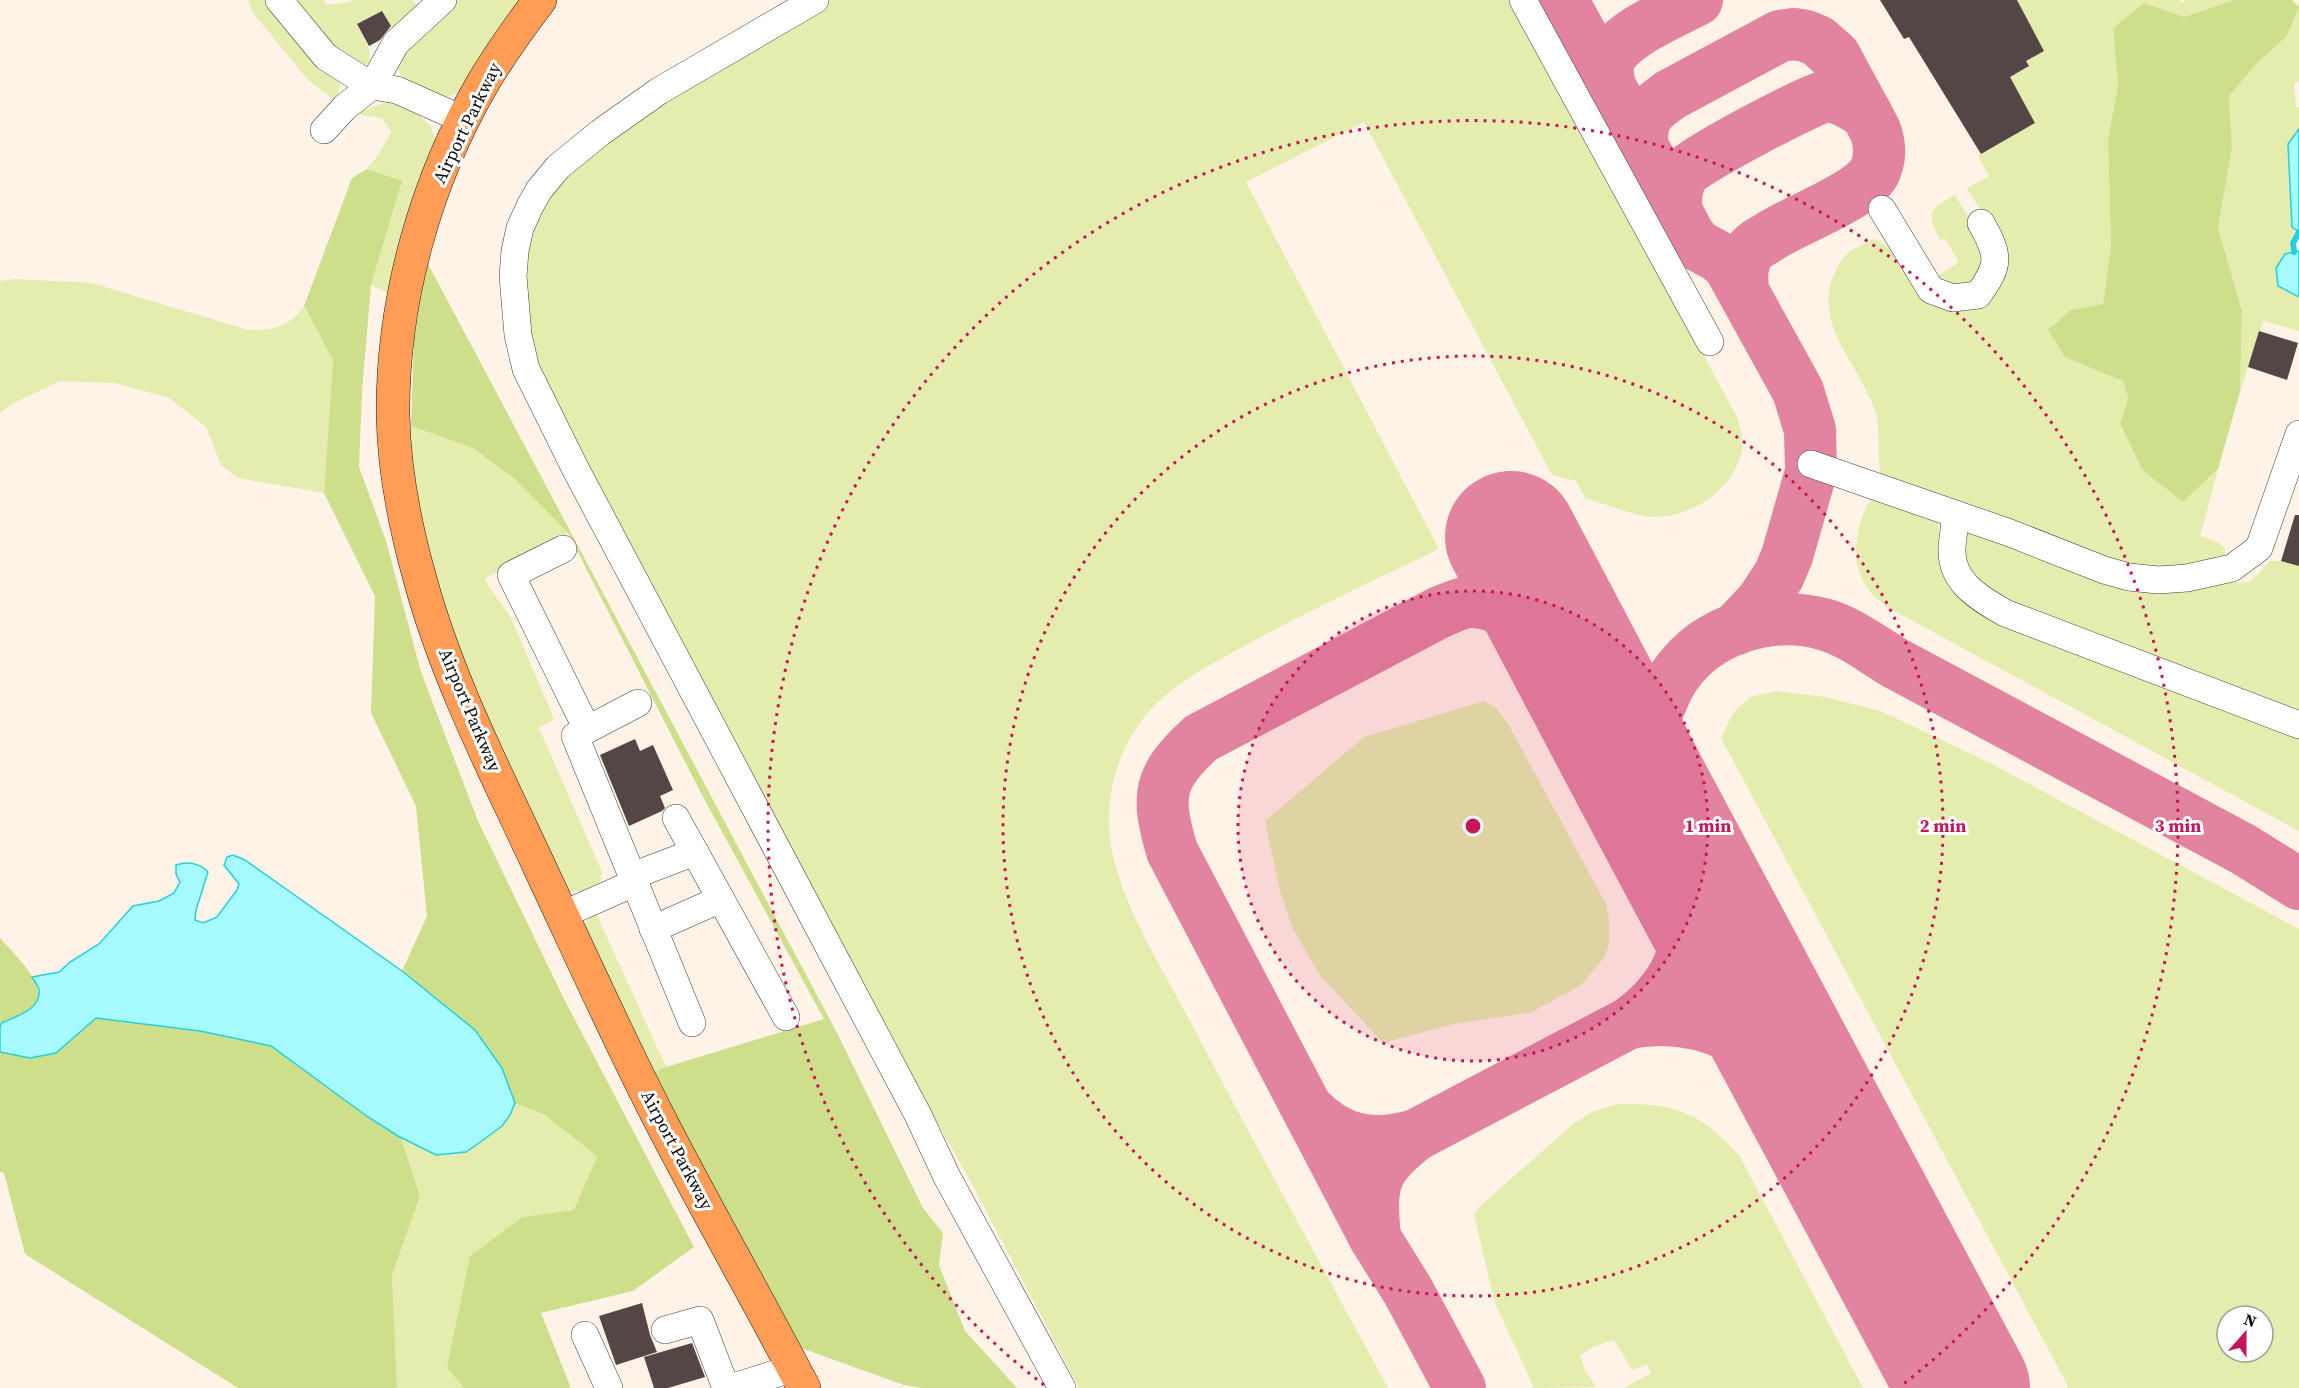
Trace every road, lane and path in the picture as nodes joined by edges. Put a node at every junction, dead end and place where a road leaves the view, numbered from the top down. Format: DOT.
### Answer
graph roads {
  1 [pos="279,0"];
  2 [pos="443,0"];
  3 [pos="540,0"];
  4 [pos="815,0"];
  5 [pos="1523,0"];
  6 [pos="372,86"];
  7 [pos="464,120"];
  8 [pos="324,130"];
  9 [pos="1882,209"];
  10 [pos="1981,223"];
  11 [pos="1710,342"];
  12 [pos="2299,434"];
  13 [pos="1811,464"];
  14 [pos="1956,514"];
  15 [pos="563,549"];
  16 [pos="638,703"];
  17 [pos="2299,725"];
  18 [pos="587,729"];
  19 [pos="676,818"];
  20 [pos="695,852"];
  21 [pos="633,879"];
  22 [pos="721,899"];
  23 [pos="562,915"];
  24 [pos="653,929"];
  25 [pos="786,1017"];
  26 [pos="692,1023"];
  27 [pos="665,1330"];
  28 [pos="585,1335"];
  29 [pos="799,1378"];
  30 [pos="609,1388"];
  31 [pos="728,1388"];
  32 [pos="1062,1388"];
  1 -- 6 [label="lane"];
  2 -- 6 [label="lane"];
  3 -- 7 [label="main road, Airport Parkway"];
  4 -- 32 [label="lane"];
  5 -- 11 [label="lane"];
  6 -- 7 [label="lane"];
  6 -- 8 [label="lane"];
  7 -- 23 [label="main road, Airport Parkway"];
  9 -- 10 [label="lane"];
  12 -- 14 [label="lane"];
  13 -- 14 [label="lane"];
  14 -- 17 [label="lane"];
  15 -- 18 [label="lane"];
  16 -- 18 [label="lane"];
  18 -- 21 [label="lane"];
  19 -- 20 [label="lane"];
  20 -- 21 [label="lane"];
  20 -- 22 [label="lane"];
  21 -- 23 [label="lane"];
  21 -- 24 [label="lane"];
  22 -- 24 [label="lane"];
  22 -- 25 [label="lane"];
  23 -- 29 [label="main road, Airport Parkway"];
  24 -- 26 [label="lane"];
  27 -- 31 [label="lane"];
  28 -- 30 [label="lane"];
  29 -- 31 [label="lane"];
}
